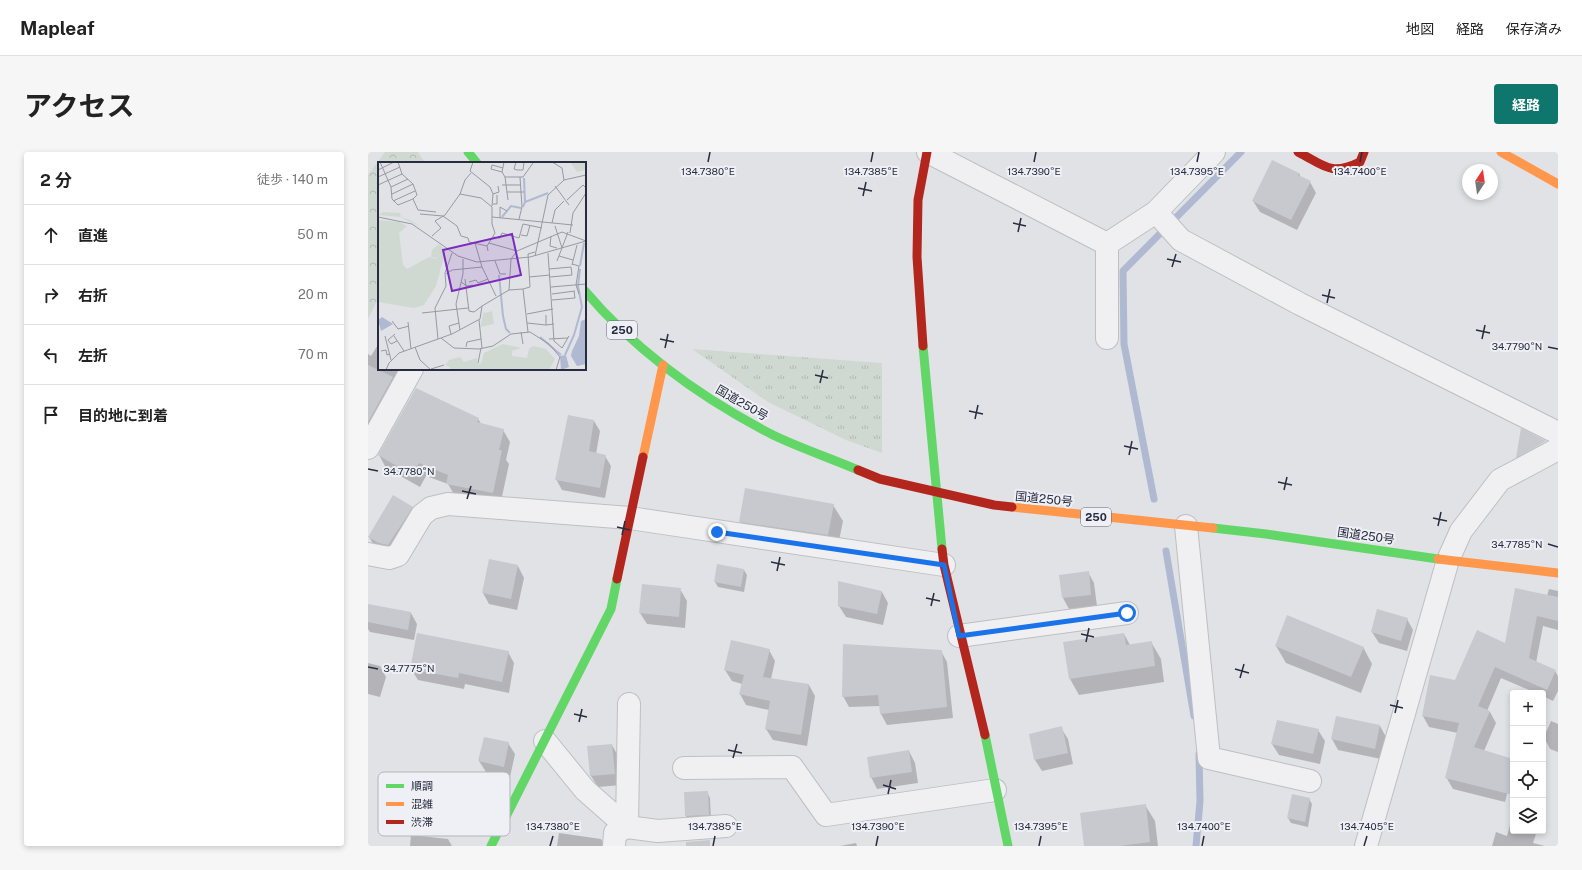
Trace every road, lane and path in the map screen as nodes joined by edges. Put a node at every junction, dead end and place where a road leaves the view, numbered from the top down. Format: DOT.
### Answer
graph roads {
  1 [pos="468,152"];
  2 [pos="928,152"];
  3 [pos="1214,152"];
  4 [pos="1298,152"];
  5 [pos="1364,152"];
  6 [pos="1501,152"];
  7 [pos="476,162"];
  8 [pos="1558,184"];
  9 [pos="1158,214"];
  10 [pos="1107,244"];
  11 [pos="586,292"];
  12 [pos="1107,338"];
  13 [pos="662,365"];
  14 [pos="411,370"];
  15 [pos="1558,433"];
  16 [pos="368,448"];
  17 [pos="1558,449"];
  18 [pos="937,493"];
  19 [pos="630,518"];
  20 [pos="1186,526"];
  21 [pos="368,554"];
  22 [pos="1448,560"];
  23 [pos="944,565"];
  24 [pos="1558,573"];
  25 [pos="1127,613"];
  26 [pos="959,636"];
  27 [pos="629,704"];
  28 [pos="546,741"];
  29 [pos="684,768"];
  30 [pos="1310,781"];
  31 [pos="996,790"];
  32 [pos="510,810"];
  33 [pos="726,826"];
  34 [pos="627,827"];
  35 [pos="496,836"];
  36 [pos="491,846"];
  37 [pos="614,846"];
  38 [pos="1008,846"];
  39 [pos="1366,846"];
  1 -- 7 [label="main road"];
  2 -- 10 [label="street"];
  2 -- 18 [label="main road"];
  3 -- 9 [label="street"];
  4 -- 5 [label="main road"];
  6 -- 8 [label="main road"];
  9 -- 10 [label="street"];
  9 -- 15 [label="street"];
  10 -- 12 [label="street"];
  11 -- 13 [label="main road, 国道250号 / 250"];
  13 -- 18 [label="main road, 国道250号 / 250"];
  13 -- 19 [label="main road"];
  14 -- 16 [label="street"];
  17 -- 22 [label="street"];
  18 -- 20 [label="main road, 国道250号 / 250"];
  18 -- 23 [label="main road"];
  19 -- 21 [label="street"];
  19 -- 23 [label="street"];
  19 -- 28 [label="main road"];
  20 -- 22 [label="main road, 国道250号 / 250"];
  20 -- 30 [label="street"];
  22 -- 24 [label="main road, 国道250号 / 250"];
  22 -- 39 [label="street"];
  23 -- 26 [label="main road"];
  25 -- 26 [label="street"];
  26 -- 31 [label="main road"];
  27 -- 34 [label="street"];
  28 -- 32 [label="main road"];
  28 -- 34 [label="street"];
  29 -- 31 [label="street"];
  31 -- 38 [label="main road"];
  33 -- 34 [label="street"];
  34 -- 37 [label="street"];
  35 -- 36 [label="main road"];
}
